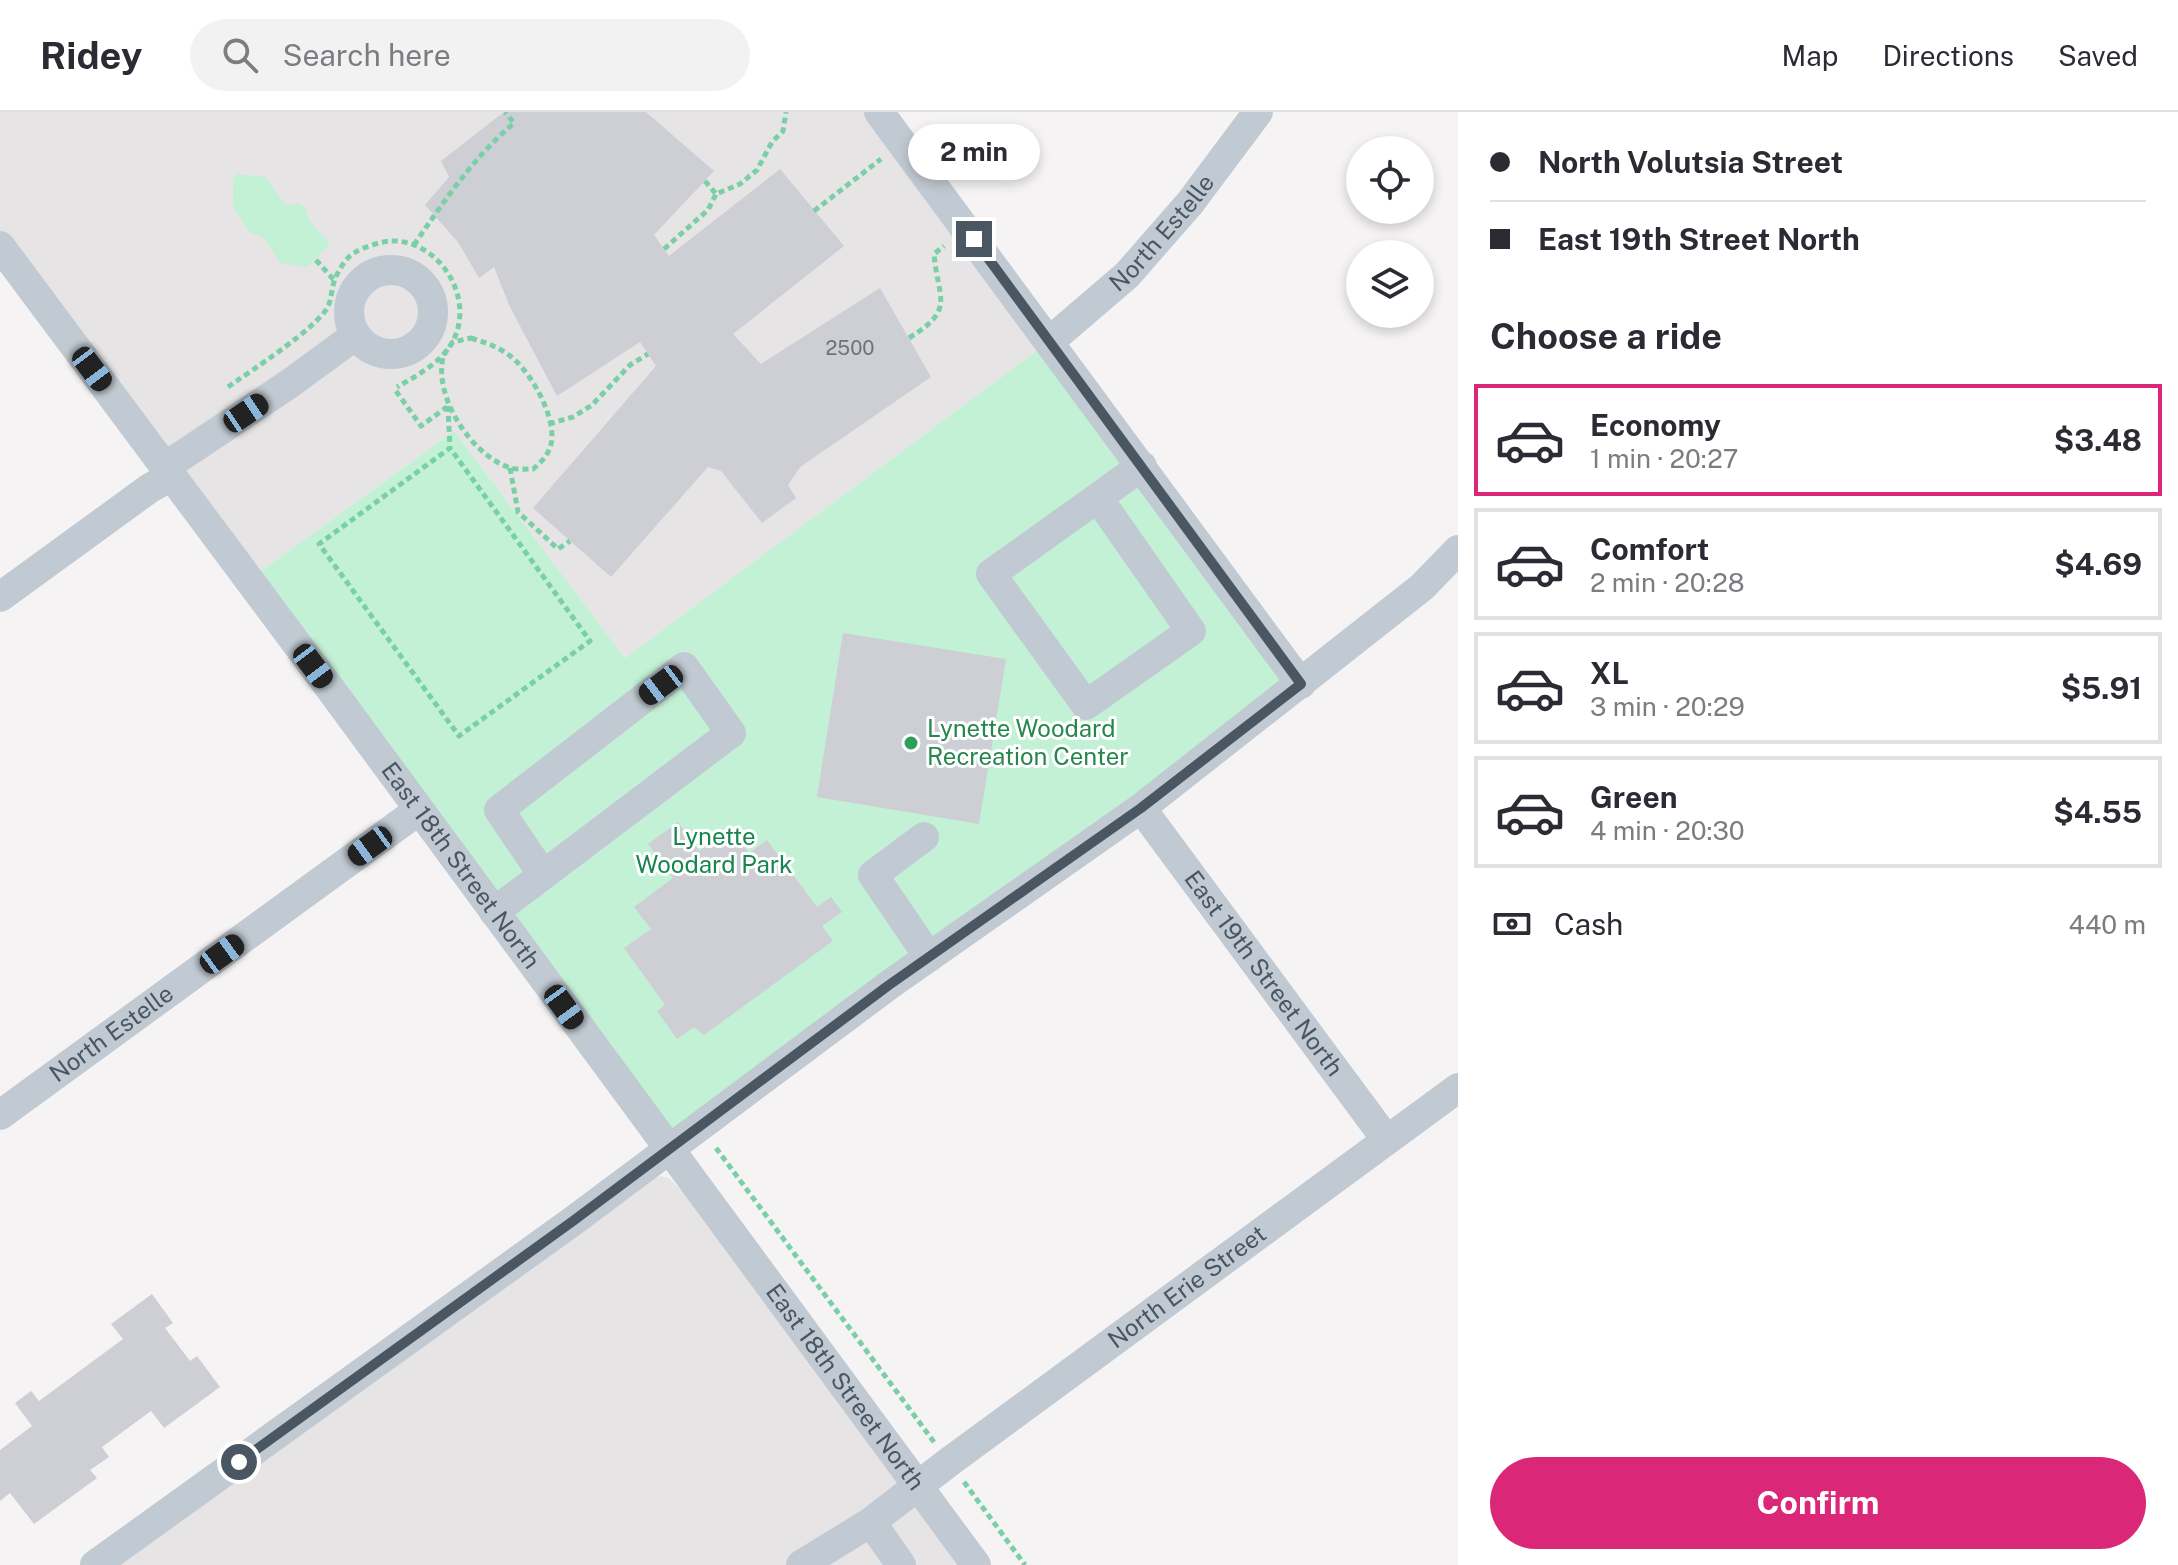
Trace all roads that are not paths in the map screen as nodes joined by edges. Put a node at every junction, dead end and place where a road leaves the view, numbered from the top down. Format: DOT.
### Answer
graph roads {
  1 [pos="879,112"];
  2 [pos="1258,112"];
  3 [pos="0,246"];
  4 [pos="356,335"];
  5 [pos="1050,341"];
  6 [pos="1142,466"];
  7 [pos="169,472"];
  8 [pos="1098,498"];
  9 [pos="1458,550"];
  10 [pos="0,597"];
  11 [pos="1301,684"];
  12 [pos="1141,808"];
  13 [pos="419,810"];
  14 [pos="924,837"];
  15 [pos="543,875"];
  16 [pos="494,912"];
  17 [pos="929,957"];
  18 [pos="1458,1088"];
  19 [pos="0,1115"];
  20 [pos="1386,1139"];
  21 [pos="669,1150"];
  22 [pos="916,1486"];
  23 [pos="871,1522"];
  24 [pos="95,1565"];
  25 [pos="801,1565"];
  26 [pos="901,1565"];
  27 [pos="976,1565"];
  1 -- 5 [label="street"];
  2 -- 5 [label="street, North Estelle"];
  3 -- 7 [label="street, East 18th Street North"];
  4 -- 7 [label="street"];
  5 -- 6 [label="street"];
  6 -- 8 [label="street"];
  6 -- 11 [label="street"];
  7 -- 10 [label="street"];
  7 -- 13 [label="street, East 18th Street North"];
  8 -- 8 [label="street"];
  9 -- 11 [label="street"];
  11 -- 12 [label="street"];
  12 -- 17 [label="street"];
  12 -- 20 [label="street, East 19th Street North"];
  13 -- 16 [label="street, East 18th Street North"];
  13 -- 19 [label="street, North Estelle"];
  14 -- 17 [label="street"];
  15 -- 15 [label="street"];
  15 -- 16 [label="street"];
  16 -- 21 [label="street, East 18th Street North"];
  17 -- 21 [label="street"];
  18 -- 20 [label="street, North Erie Street"];
  20 -- 22 [label="street, North Erie Street"];
  21 -- 22 [label="street, East 18th Street North"];
  21 -- 24 [label="street"];
  22 -- 23 [label="street, North Erie Street"];
  22 -- 27 [label="street, East 18th Street North"];
  23 -- 25 [label="street, North Erie Street"];
  23 -- 26 [label="street"];
}
